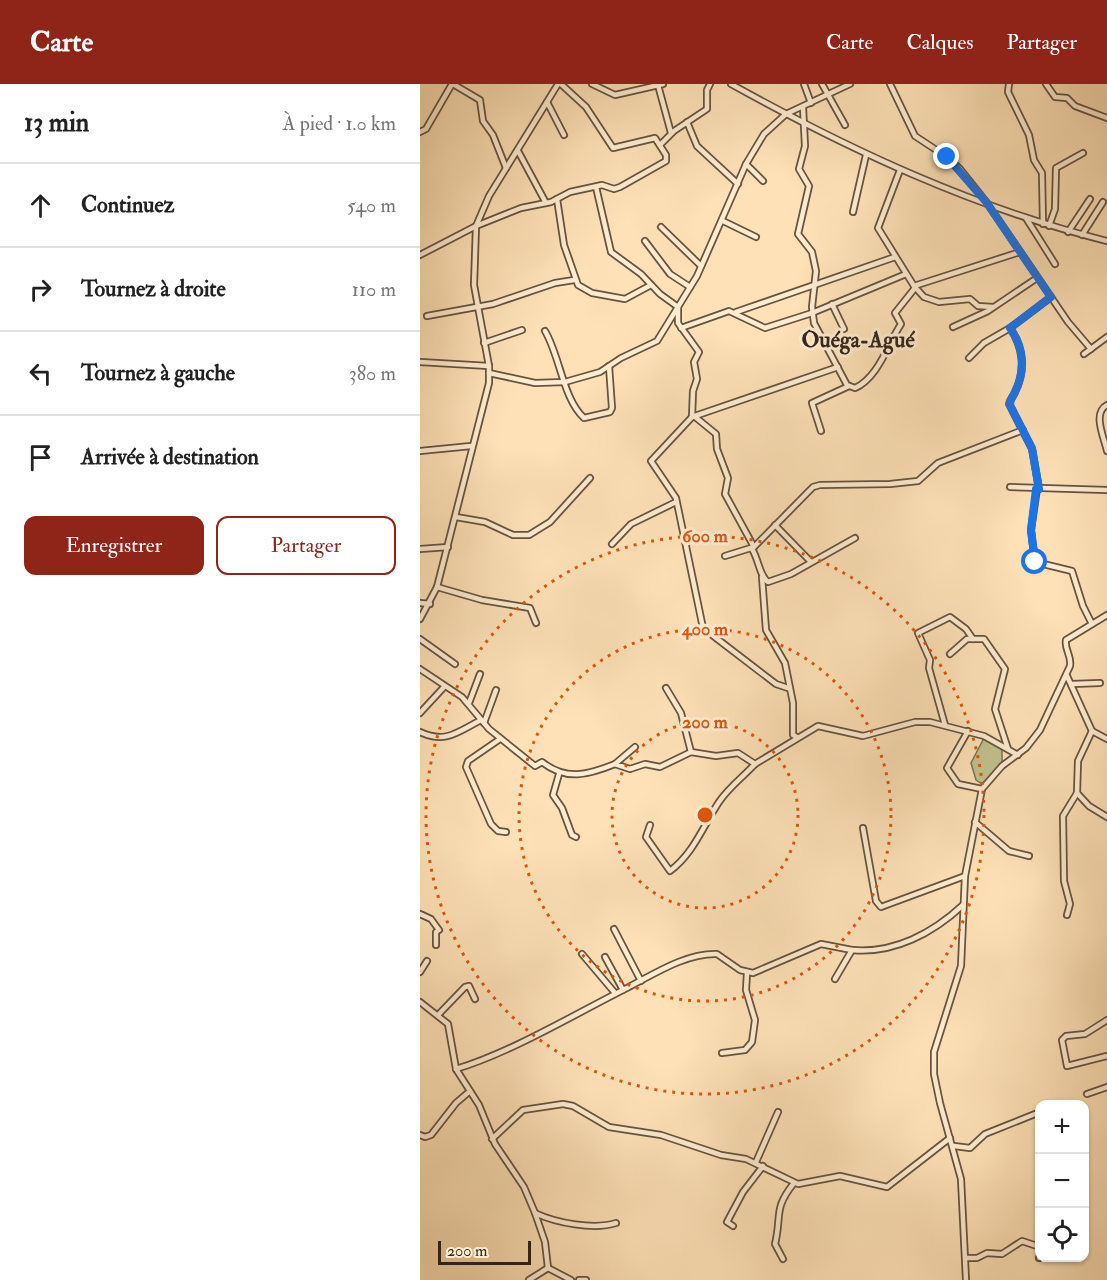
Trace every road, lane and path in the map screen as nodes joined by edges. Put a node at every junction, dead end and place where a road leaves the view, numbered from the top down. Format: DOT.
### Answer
graph roads {
  1 [pos="452,84"];
  2 [pos="560,84"];
  3 [pos="592,84"];
  4 [pos="710,84"];
  5 [pos="731,84"];
  6 [pos="804,84"];
  7 [pos="822,84"];
  8 [pos="850,84"];
  9 [pos="890,84"];
  10 [pos="1009,84"];
  11 [pos="1046,84"];
  12 [pos="661,85"];
  13 [pos="827,95"];
  14 [pos="547,102"];
  15 [pos="811,103"];
  16 [pos="803,107"];
  17 [pos="786,114"];
  18 [pos="1107,118"];
  19 [pos="687,122"];
  20 [pos="804,124"];
  21 [pos="845,125"];
  22 [pos="420,132"];
  23 [pos="671,133"];
  24 [pos="564,135"];
  25 [pos="660,145"];
  26 [pos="518,151"];
  27 [pos="1083,153"];
  28 [pos="866,155"];
  29 [pos="746,164"];
  30 [pos="506,168"];
  31 [pos="900,171"];
  32 [pos="763,181"];
  33 [pos="738,184"];
  34 [pos="596,187"];
  35 [pos="557,199"];
  36 [pos="1090,199"];
  37 [pos="1103,202"];
  38 [pos="546,203"];
  39 [pos="987,203"];
  40 [pos="853,212"];
  41 [pos="1026,218"];
  42 [pos="723,220"];
  43 [pos="1042,224"];
  44 [pos="476,226"];
  45 [pos="1049,226"];
  46 [pos="661,227"];
  47 [pos="1068,232"];
  48 [pos="1082,235"];
  49 [pos="756,237"];
  50 [pos="645,241"];
  51 [pos="1107,242"];
  52 [pos="1020,252"];
  53 [pos="420,255"];
  54 [pos="895,257"];
  55 [pos="1055,264"];
  56 [pos="701,266"];
  57 [pos="906,274"];
  58 [pos="1037,278"];
  59 [pos="574,280"];
  60 [pos="651,285"];
  61 [pos="814,286"];
  62 [pos="690,287"];
  63 [pos="914,287"];
  64 [pos="1051,297"];
  65 [pos="832,304"];
  66 [pos="678,307"];
  67 [pos="478,308"];
  68 [pos="993,308"];
  69 [pos="736,312"];
  70 [pos="812,313"];
  71 [pos="427,316"];
  72 [pos="952,327"];
  73 [pos="681,328"];
  74 [pos="844,328"];
  75 [pos="1010,328"];
  76 [pos="522,330"];
  77 [pos="545,331"];
  78 [pos="1107,337"];
  79 [pos="484,343"];
  80 [pos="1091,349"];
  81 [pos="1084,354"];
  82 [pos="969,358"];
  83 [pos="420,362"];
  84 [pos="489,366"];
  85 [pos="609,366"];
  86 [pos="838,367"];
  87 [pos="489,373"];
  88 [pos="565,382"];
  89 [pos="849,386"];
  90 [pos="1107,405"];
  91 [pos="693,417"];
  92 [pos="1023,430"];
  93 [pos="821,431"];
  94 [pos="471,446"];
  95 [pos="420,451"];
  96 [pos="1107,451"];
  97 [pos="590,478"];
  98 [pos="1011,487"];
  99 [pos="1038,489"];
  100 [pos="1107,490"];
  101 [pos="676,502"];
  102 [pos="456,517"];
  103 [pos="775,525"];
  104 [pos="855,538"];
  105 [pos="612,544"];
  106 [pos="448,547"];
  107 [pos="753,548"];
  108 [pos="420,549"];
  109 [pos="725,556"];
  110 [pos="811,562"];
  111 [pos="762,577"];
  112 [pos="437,587"];
  113 [pos="420,603"];
  114 [pos="430,604"];
  115 [pos="1106,617"];
  116 [pos="420,619"];
  117 [pos="536,623"];
  118 [pos="1092,624"];
  119 [pos="420,639"];
  120 [pos="973,639"];
  121 [pos="950,654"];
  122 [pos="455,663"];
  123 [pos="420,669"];
  124 [pos="480,674"];
  125 [pos="1067,676"];
  126 [pos="1100,683"];
  127 [pos="1072,684"];
  128 [pos="444,687"];
  129 [pos="666,688"];
  130 [pos="788,688"];
  131 [pos="496,690"];
  132 [pos="469,703"];
  133 [pos="420,713"];
  134 [pos="482,722"];
  135 [pos="945,724"];
  136 [pos="968,731"];
  137 [pos="1092,731"];
  138 [pos="420,732"];
  139 [pos="799,736"];
  140 [pos="500,739"];
  141 [pos="1107,739"];
  142 [pos="634,747"];
  143 [pos="1008,749"];
  144 [pos="691,752"];
  145 [pos="1018,755"];
  146 [pos="615,764"];
  147 [pos="755,764"];
  148 [pos="558,774"];
  149 [pos="982,789"];
  150 [pos="1077,793"];
  151 [pos="1107,817"];
  152 [pos="975,822"];
  153 [pos="650,825"];
  154 [pos="863,828"];
  155 [pos="506,832"];
  156 [pos="576,837"];
  157 [pos="1029,855"];
  158 [pos="965,876"];
  159 [pos="963,905"];
  160 [pos="420,914"];
  161 [pos="1067,915"];
  162 [pos="614,929"];
  163 [pos="436,945"];
  164 [pos="852,950"];
  165 [pos="582,954"];
  166 [pos="605,957"];
  167 [pos="427,961"];
  168 [pos="420,972"];
  169 [pos="747,973"];
  170 [pos="835,979"];
  171 [pos="641,981"];
  172 [pos="623,990"];
  173 [pos="615,993"];
  174 [pos="476,999"];
  175 [pos="420,1002"];
  176 [pos="438,1015"];
  177 [pos="1107,1020"];
  178 [pos="722,1053"];
  179 [pos="1107,1056"];
  180 [pos="456,1069"];
  181 [pos="1107,1087"];
  182 [pos="470,1090"];
  183 [pos="1087,1094"];
  184 [pos="778,1112"];
  185 [pos="1035,1114"];
  186 [pos="420,1135"];
  187 [pos="950,1138"];
  188 [pos="492,1139"];
  189 [pos="954,1146"];
  190 [pos="756,1162"];
  191 [pos="763,1166"];
  192 [pos="794,1183"];
  193 [pos="535,1213"];
  194 [pos="616,1223"];
  195 [pos="733,1226"];
  196 [pos="1035,1245"];
  197 [pos="783,1258"];
  198 [pos="966,1258"];
  199 [pos="548,1268"];
  200 [pos="529,1280"];
  201 [pos="572,1280"];
  202 [pos="579,1280"];
  203 [pos="586,1280"];
  204 [pos="966,1280"];
  1 -- 22 [label="street"];
  1 -- 30 [label="street"];
  2 -- 14 [label="street"];
  2 -- 25 [label="street"];
  3 -- 12 [label="street"];
  4 -- 19 [label="street"];
  5 -- 17 [label="street"];
  6 -- 15 [label="street"];
  7 -- 13 [label="street"];
  8 -- 13 [label="street"];
  9 -- 39 [label="street"];
  10 -- 43 [label="street"];
  11 -- 18 [label="street"];
  12 -- 23 [label="street"];
  13 -- 15 [label="street"];
  13 -- 21 [label="street"];
  14 -- 24 [label="street"];
  14 -- 26 [label="street"];
  15 -- 16 [label="street"];
  16 -- 17 [label="street"];
  16 -- 20 [label="street"];
  17 -- 20 [label="street"];
  17 -- 29 [label="street"];
  19 -- 23 [label="street"];
  19 -- 33 [label="street"];
  20 -- 28 [label="street"];
  20 -- 61 [label="street"];
  23 -- 25 [label="street"];
  25 -- 34 [label="street"];
  26 -- 30 [label="street"];
  26 -- 38 [label="street"];
  27 -- 45 [label="street"];
  28 -- 31 [label="street"];
  28 -- 40 [label="street"];
  29 -- 32 [label="street"];
  29 -- 33 [label="street"];
  30 -- 44 [label="street"];
  31 -- 39 [label="street"];
  31 -- 54 [label="street"];
  33 -- 42 [label="street"];
  34 -- 35 [label="street"];
  34 -- 60 [label="street"];
  35 -- 38 [label="street"];
  35 -- 59 [label="street"];
  36 -- 47 [label="street"];
  37 -- 48 [label="street"];
  38 -- 44 [label="street"];
  39 -- 41 [label="street"];
  39 -- 52 [label="street"];
  41 -- 43 [label="street"];
  41 -- 55 [label="street"];
  42 -- 49 [label="street"];
  42 -- 56 [label="street"];
  43 -- 45 [label="street"];
  44 -- 53 [label="street"];
  44 -- 67 [label="street"];
  45 -- 47 [label="street"];
  46 -- 56 [label="street"];
  47 -- 48 [label="street"];
  48 -- 51 [label="street"];
  50 -- 62 [label="street"];
  52 -- 58 [label="street"];
  52 -- 63 [label="street"];
  54 -- 57 [label="street"];
  54 -- 61 [label="street"];
  56 -- 62 [label="street"];
  57 -- 63 [label="street"];
  57 -- 65 [label="street"];
  58 -- 64 [label="street"];
  58 -- 68 [label="street"];
  59 -- 60 [label="street"];
  59 -- 67 [label="street"];
  60 -- 66 [label="street"];
  61 -- 69 [label="street"];
  61 -- 70 [label="street"];
  62 -- 66 [label="street"];
  63 -- 68 [label="street"];
  63 -- 89 [label="street"];
  64 -- 75 [label="street"];
  64 -- 80 [label="street"];
  65 -- 70 [label="street"];
  65 -- 74 [label="street"];
  66 -- 73 [label="street"];
  66 -- 85 [label="street"];
  67 -- 71 [label="street"];
  67 -- 79 [label="street"];
  68 -- 72 [label="street"];
  69 -- 70 [label="street"];
  69 -- 73 [label="street"];
  70 -- 86 [label="street"];
  73 -- 91 [label="street"];
  75 -- 82 [label="street"];
  75 -- 92 [label="street"];
  76 -- 79 [label="street"];
  77 -- 88 [label="street"];
  78 -- 80 [label="street"];
  79 -- 84 [label="street"];
  80 -- 81 [label="street"];
  83 -- 84 [label="street"];
  84 -- 87 [label="street"];
  85 -- 88 [label="street"];
  85 -- 88 [label="street"];
  86 -- 89 [label="street"];
  86 -- 91 [label="street"];
  87 -- 88 [label="street"];
  87 -- 94 [label="street"];
  89 -- 93 [label="street"];
  90 -- 96 [label="street"];
  91 -- 101 [label="street"];
  91 -- 107 [label="street"];
  92 -- 99 [label="street"];
  92 -- 103 [label="street"];
  94 -- 95 [label="street"];
  94 -- 102 [label="street"];
  97 -- 102 [label="street"];
  98 -- 99 [label="street"];
  99 -- 100 [label="street"];
  99 -- 118 [label="street"];
  101 -- 105 [label="street"];
  101 -- 130 [label="street"];
  102 -- 106 [label="street"];
  103 -- 107 [label="street"];
  103 -- 110 [label="street"];
  104 -- 110 [label="street"];
  106 -- 108 [label="street"];
  106 -- 112 [label="street"];
  107 -- 109 [label="street"];
  107 -- 111 [label="street"];
  110 -- 111 [label="street"];
  111 -- 130 [label="street"];
  112 -- 114 [label="street"];
  112 -- 117 [label="street"];
  113 -- 114 [label="street"];
  114 -- 116 [label="street"];
  115 -- 118 [label="street"];
  118 -- 125 [label="street"];
  119 -- 122 [label="street"];
  120 -- 121 [label="street"];
  120 -- 135 [label="street"];
  120 -- 143 [label="street"];
  123 -- 128 [label="street"];
  124 -- 132 [label="street"];
  125 -- 127 [label="street"];
  125 -- 145 [label="street"];
  126 -- 127 [label="street"];
  127 -- 137 [label="street"];
  128 -- 132 [label="street"];
  128 -- 133 [label="street"];
  129 -- 144 [label="street"];
  130 -- 139 [label="street"];
  131 -- 134 [label="street"];
  132 -- 134 [label="street"];
  134 -- 138 [label="street"];
  134 -- 140 [label="street"];
  135 -- 136 [label="street"];
  135 -- 139 [label="street"];
  136 -- 143 [label="street"];
  136 -- 149 [label="street"];
  137 -- 141 [label="street"];
  137 -- 150 [label="street"];
  139 -- 147 [label="street"];
  140 -- 148 [label="street"];
  140 -- 155 [label="street"];
  142 -- 146 [label="street"];
  143 -- 145 [label="street"];
  144 -- 146 [label="street"];
  144 -- 147 [label="street"];
  145 -- 149 [label="street"];
  146 -- 148 [label="street"];
  147 -- 153 [label="street"];
  148 -- 156 [label="street"];
  149 -- 152 [label="street"];
  150 -- 151 [label="street"];
  150 -- 161 [label="street"];
  152 -- 157 [label="street"];
  152 -- 158 [label="street"];
  154 -- 158 [label="street"];
  158 -- 159 [label="street"];
  159 -- 164 [label="street"];
  159 -- 187 [label="street"];
  160 -- 163 [label="street"];
  162 -- 171 [label="street"];
  164 -- 169 [label="street"];
  164 -- 170 [label="street"];
  165 -- 173 [label="street"];
  166 -- 172 [label="street"];
  167 -- 168 [label="street"];
  169 -- 171 [label="street"];
  169 -- 178 [label="street"];
  171 -- 172 [label="street"];
  172 -- 173 [label="street"];
  173 -- 180 [label="street"];
  174 -- 176 [label="street"];
  175 -- 176 [label="street"];
  176 -- 180 [label="street"];
  177 -- 179 [label="street"];
  180 -- 182 [label="street"];
  181 -- 183 [label="street"];
  182 -- 186 [label="street"];
  182 -- 188 [label="street"];
  184 -- 190 [label="street"];
  185 -- 189 [label="street"];
  187 -- 189 [label="street"];
  187 -- 192 [label="street"];
  188 -- 190 [label="street"];
  188 -- 193 [label="street"];
  189 -- 198 [label="street"];
  190 -- 191 [label="street"];
  191 -- 192 [label="street"];
  191 -- 195 [label="street"];
  192 -- 197 [label="street"];
  193 -- 194 [label="street"];
  193 -- 199 [label="street"];
  196 -- 198 [label="street"];
  198 -- 204 [label="street"];
  199 -- 200 [label="street"];
  199 -- 201 [label="street"];
  202 -- 203 [label="street"];
}
